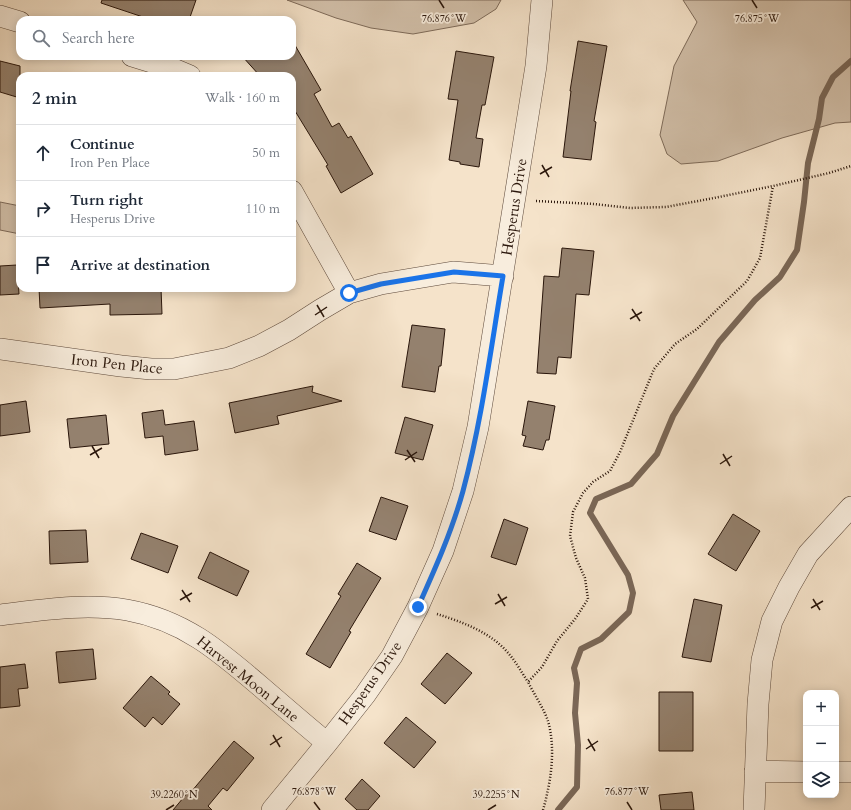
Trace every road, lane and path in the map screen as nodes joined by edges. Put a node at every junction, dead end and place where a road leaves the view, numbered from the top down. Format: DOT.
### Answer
graph roads {
  1 [pos="542,0"];
  2 [pos="0,16"];
  3 [pos="16,21"];
  4 [pos="145,60"];
  5 [pos="180,72"];
  6 [pos="851,166"];
  7 [pos="773,186"];
  8 [pos="296,197"];
  9 [pos="515,199"];
  10 [pos="503,276"];
  11 [pos="349,293"];
  12 [pos="0,349"];
  13 [pos="851,507"];
  14 [pos="418,607"];
  15 [pos="0,615"];
  16 [pos="528,682"];
  17 [pos="327,743"];
  18 [pos="755,771"];
  19 [pos="803,772"];
  20 [pos="839,772"];
  21 [pos="851,772"];
  22 [pos="272,810"];
  23 [pos="543,810"];
  24 [pos="754,810"];
  1 -- 9 [label="street, Hesperus Drive"];
  2 -- 3 [label="street"];
  4 -- 5 [label="street"];
  6 -- 7 [label="path"];
  7 -- 9 [label="path"];
  7 -- 16 [label="path"];
  8 -- 11 [label="street"];
  9 -- 10 [label="street, Hesperus Drive"];
  10 -- 11 [label="street, Iron Pen Place"];
  10 -- 14 [label="street, Hesperus Drive"];
  11 -- 12 [label="street, Iron Pen Place"];
  13 -- 18 [label="street"];
  14 -- 16 [label="path"];
  14 -- 17 [label="street, Hesperus Drive"];
  15 -- 17 [label="street, Harvest Moon Lane"];
  16 -- 23 [label="path"];
  17 -- 22 [label="street, Hesperus Drive"];
  18 -- 19 [label="street"];
  18 -- 24 [label="street"];
  20 -- 21 [label="street"];
}
